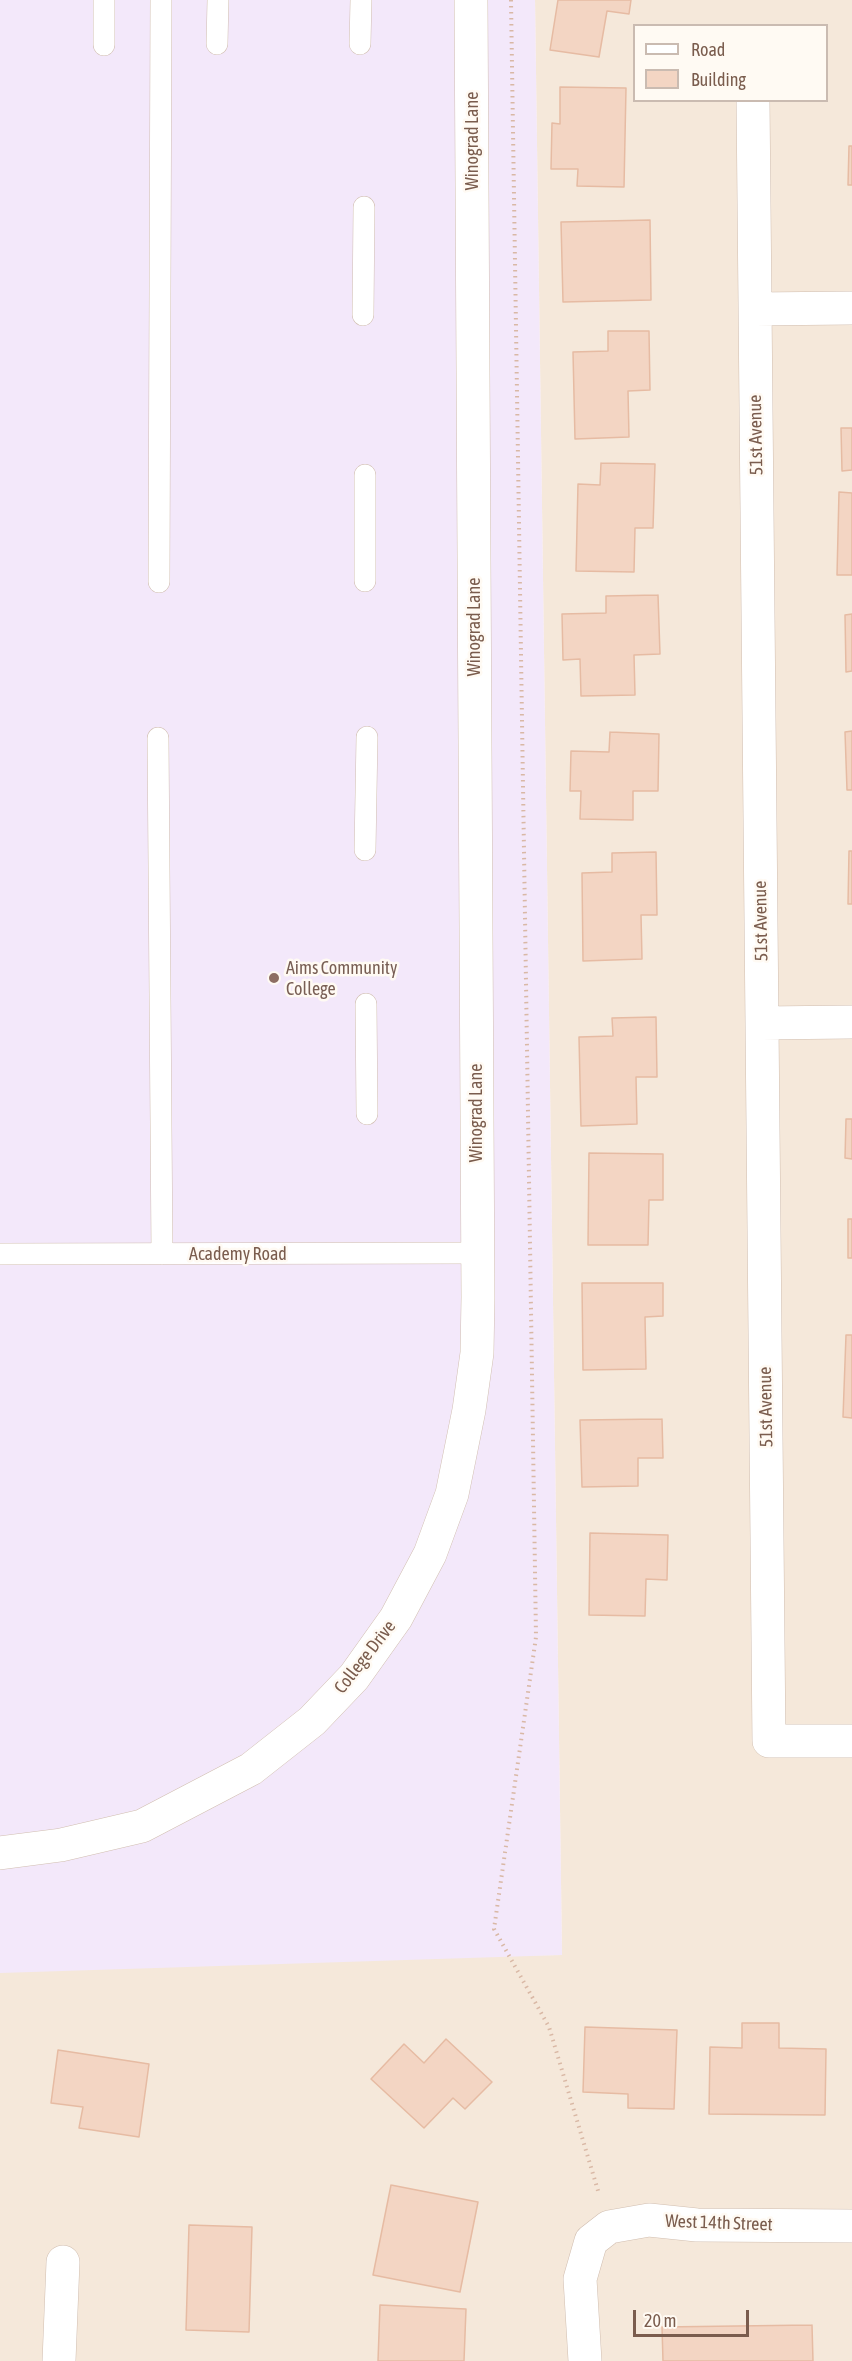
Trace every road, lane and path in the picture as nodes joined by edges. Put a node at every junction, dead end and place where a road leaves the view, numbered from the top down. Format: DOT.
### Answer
graph roads {
  1 [pos="104,0"];
  2 [pos="161,0"];
  3 [pos="218,0"];
  4 [pos="361,0"];
  5 [pos="471,0"];
  6 [pos="511,0"];
  7 [pos="217,44"];
  8 [pos="360,44"];
  9 [pos="104,45"];
  10 [pos="753,102"];
  11 [pos="364,207"];
  12 [pos="852,308"];
  13 [pos="755,309"];
  14 [pos="363,315"];
  15 [pos="365,475"];
  16 [pos="365,581"];
  17 [pos="159,582"];
  18 [pos="367,737"];
  19 [pos="158,738"];
  20 [pos="365,850"];
  21 [pos="366,1004"];
  22 [pos="852,1022"];
  23 [pos="762,1023"];
  24 [pos="367,1114"];
  25 [pos="476,1253"];
  26 [pos="0,1254"];
  27 [pos="162,1254"];
  28 [pos="852,1741"];
  29 [pos="0,1853"];
  30 [pos="852,2226"];
  31 [pos="600,2234"];
  32 [pos="63,2262"];
  33 [pos="59,2361"];
  34 [pos="585,2361"];
  1 -- 9 [label="lane"];
  2 -- 17 [label="lane"];
  3 -- 7 [label="lane"];
  4 -- 8 [label="lane"];
  5 -- 25 [label="street, Winograd Lane"];
  6 -- 31 [label="path"];
  10 -- 13 [label="street, 51st Avenue"];
  11 -- 14 [label="lane"];
  12 -- 13 [label="street"];
  13 -- 23 [label="street, 51st Avenue"];
  15 -- 16 [label="lane"];
  18 -- 20 [label="lane"];
  19 -- 27 [label="lane"];
  21 -- 24 [label="lane"];
  22 -- 23 [label="street"];
  23 -- 28 [label="street, 51st Avenue"];
  25 -- 27 [label="lane, Academy Road"];
  25 -- 29 [label="street, College Drive"];
  26 -- 27 [label="lane, Academy Road"];
  30 -- 31 [label="street, West 14th Street"];
  31 -- 34 [label="street"];
  32 -- 33 [label="street"];
}
